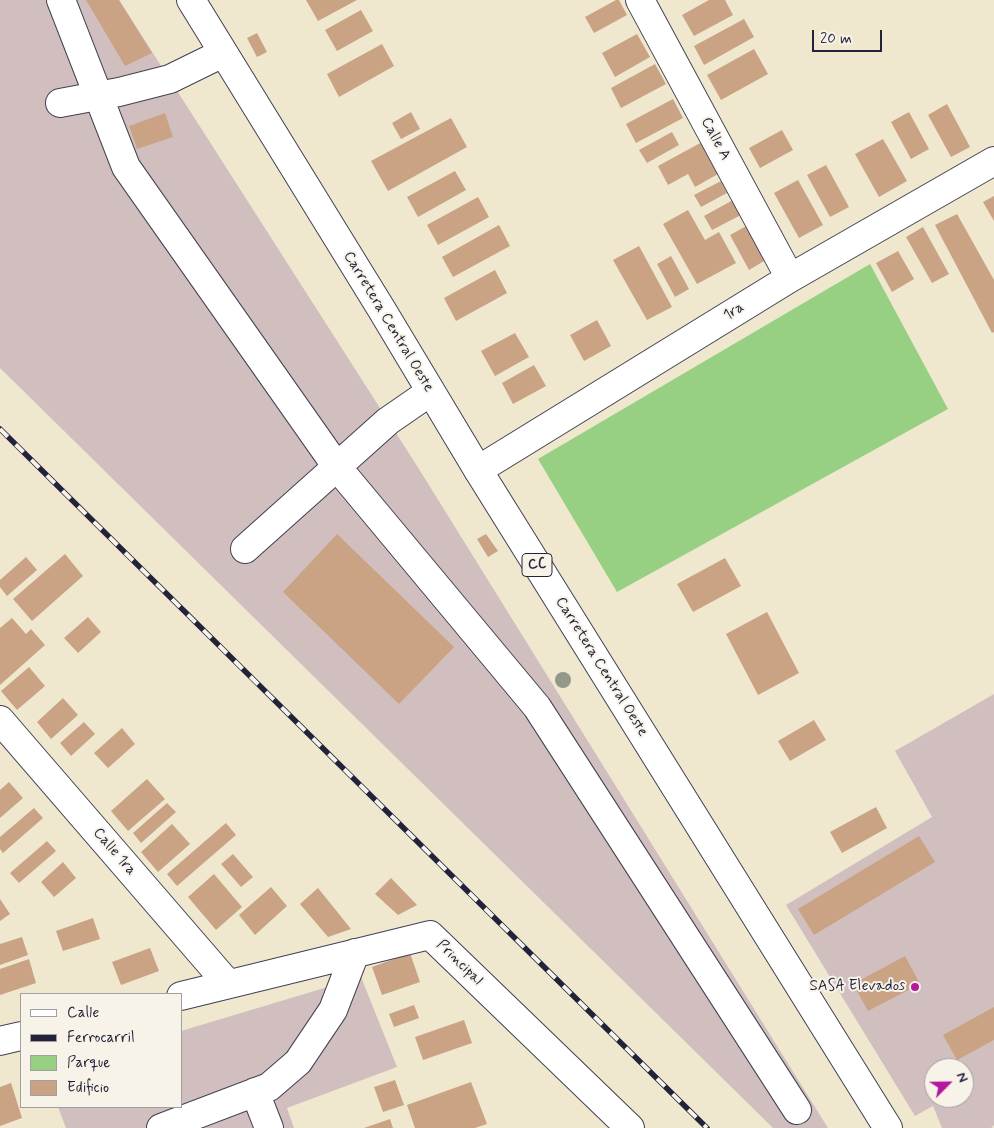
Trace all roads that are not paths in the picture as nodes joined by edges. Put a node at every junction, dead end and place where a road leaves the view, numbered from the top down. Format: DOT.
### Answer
graph roads {
  1 [pos="61,0"];
  2 [pos="190,0"];
  3 [pos="640,0"];
  4 [pos="223,52"];
  5 [pos="98,96"];
  6 [pos="60,103"];
  7 [pos="994,161"];
  8 [pos="790,278"];
  9 [pos="430,392"];
  10 [pos="337,467"];
  11 [pos="478,470"];
  12 [pos="245,549"];
  13 [pos="0,720"];
  14 [pos="355,953"];
  15 [pos="228,984"];
  16 [pos="182,996"];
  17 [pos="255,1092"];
  18 [pos="797,1110"];
  19 [pos="161,1128"];
  20 [pos="269,1128"];
  21 [pos="630,1128"];
  22 [pos="888,1128"];
  1 -- 5 [label="street"];
  2 -- 4 [label="street, Carretera Central Oeste / CC"];
  3 -- 8 [label="street, Calle A"];
  4 -- 5 [label="street"];
  4 -- 9 [label="street, Carretera Central Oeste / CC"];
  5 -- 6 [label="street"];
  5 -- 10 [label="street"];
  7 -- 8 [label="street, 1ra"];
  8 -- 11 [label="street, 1ra"];
  9 -- 10 [label="street"];
  9 -- 11 [label="street, Carretera Central Oeste / CC"];
  10 -- 12 [label="street"];
  10 -- 18 [label="street"];
  11 -- 22 [label="street, Carretera Central Oeste / CC"];
  13 -- 15 [label="street, Calle 1ra"];
  14 -- 15 [label="street, Principal"];
  14 -- 17 [label="street"];
  14 -- 21 [label="street, Principal"];
  15 -- 16 [label="street, Principal"];
  17 -- 19 [label="street"];
  17 -- 20 [label="street"];
}
